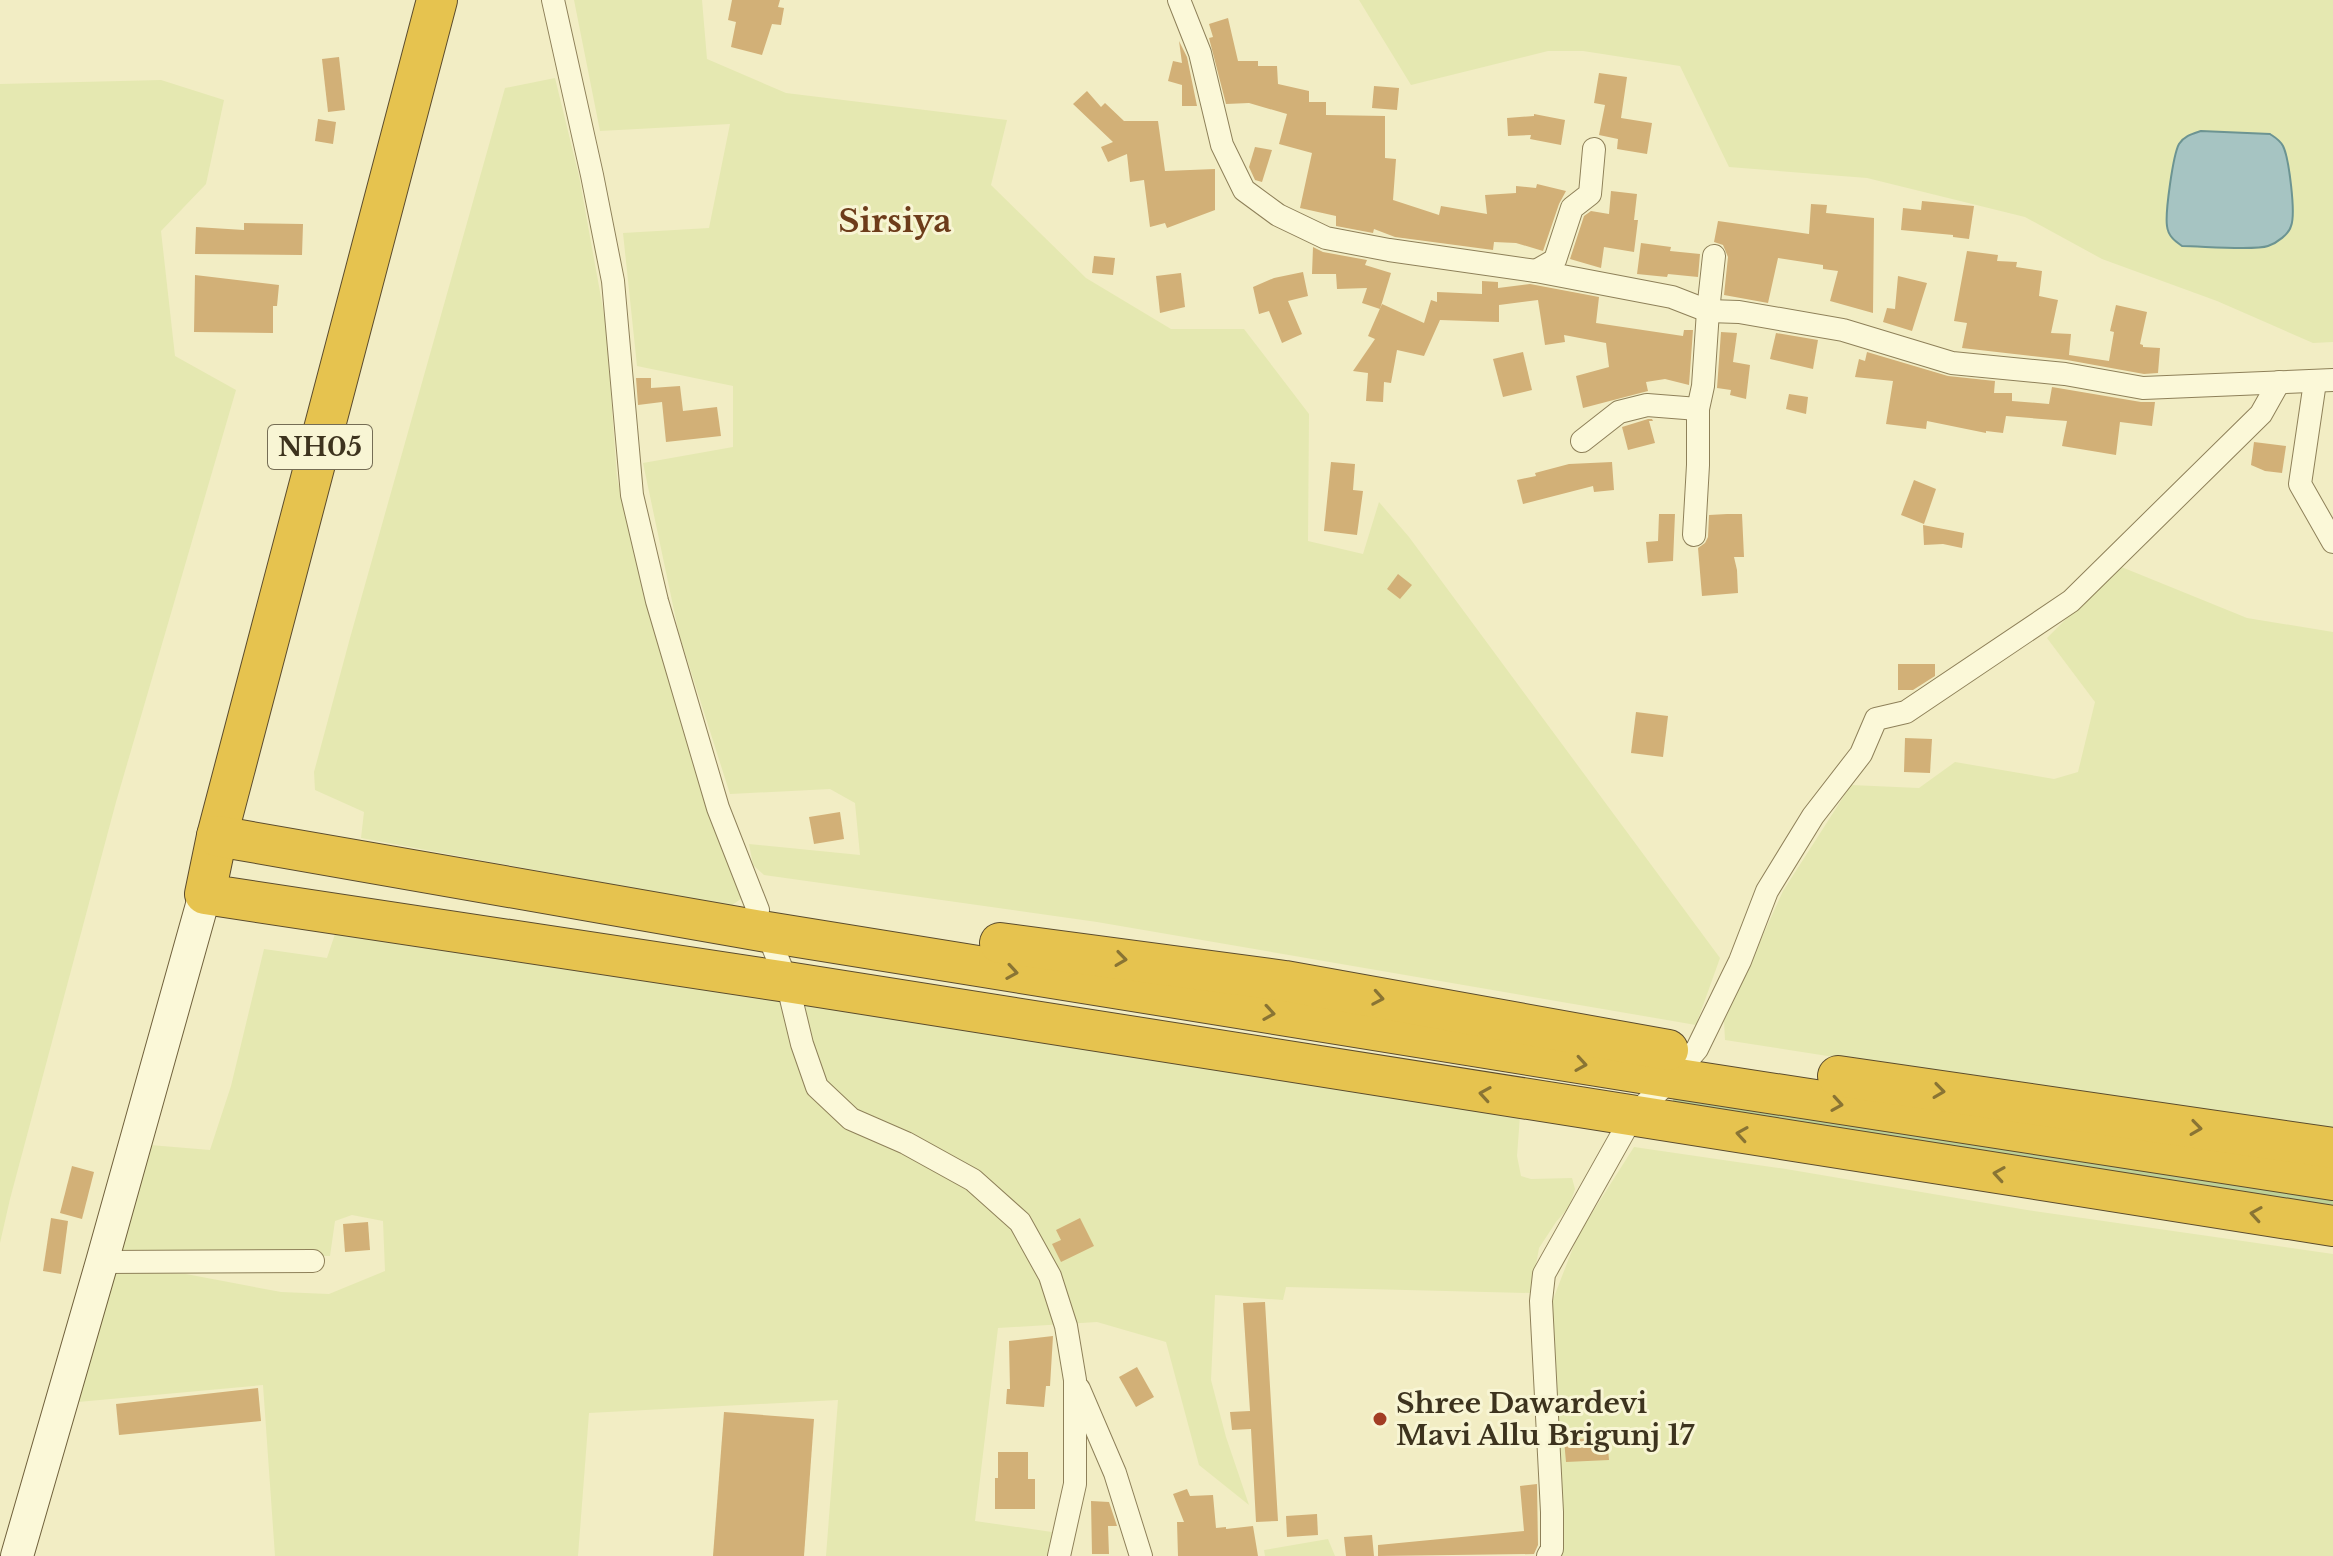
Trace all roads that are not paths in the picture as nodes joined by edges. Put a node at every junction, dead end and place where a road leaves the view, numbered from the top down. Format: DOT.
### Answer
graph roads {
  1 [pos="437,0"];
  2 [pos="553,0"];
  3 [pos="1179,0"];
  4 [pos="1594,149"];
  5 [pos="1714,256"];
  6 [pos="1536,271"];
  7 [pos="1708,311"];
  8 [pos="2324,381"];
  9 [pos="2279,382"];
  10 [pos="1698,409"];
  11 [pos="1582,441"];
  12 [pos="1694,535"];
  13 [pos="2333,542"];
  14 [pos="217,836"];
  15 [pos="205,894"];
  16 [pos="763,921"];
  17 [pos="787,982"];
  18 [pos="1682,1067"];
  19 [pos="1632,1117"];
  20 [pos="2333,1148"];
  21 [pos="2333,1180"];
  22 [pos="2333,1226"];
  23 [pos="313,1261"];
  24 [pos="102,1262"];
  25 [pos="1075,1380"];
  26 [pos="17,1556"];
  27 [pos="1059,1556"];
  28 [pos="1141,1556"];
  29 [pos="1548,1556"];
  1 -- 14 [label="highway, NH05"];
  2 -- 16 [label="street"];
  3 -- 6 [label="street"];
  4 -- 6 [label="street"];
  5 -- 7 [label="street"];
  6 -- 7 [label="street"];
  7 -- 9 [label="street"];
  7 -- 10 [label="street"];
  8 -- 9 [label="street"];
  8 -- 13 [label="street"];
  9 -- 18 [label="street"];
  10 -- 11 [label="street"];
  10 -- 12 [label="street"];
  14 -- 15 [label="highway, NH05"];
  14 -- 16 [label="highway"];
  15 -- 17 [label="highway"];
  15 -- 24 [label="main road, NH05"];
  16 -- 17 [label="street"];
  16 -- 18 [label="highway, one-way"];
  19 -- 17 [label="highway, one-way"];
  17 -- 25 [label="street"];
  18 -- 19 [label="street"];
  18 -- 20 [label="highway, one-way"];
  18 -- 21 [label="highway, one-way"];
  22 -- 19 [label="highway, one-way"];
  19 -- 29 [label="street"];
  23 -- 24 [label="street"];
  24 -- 26 [label="main road, NH05"];
  25 -- 27 [label="street"];
  25 -- 28 [label="street"];
}
